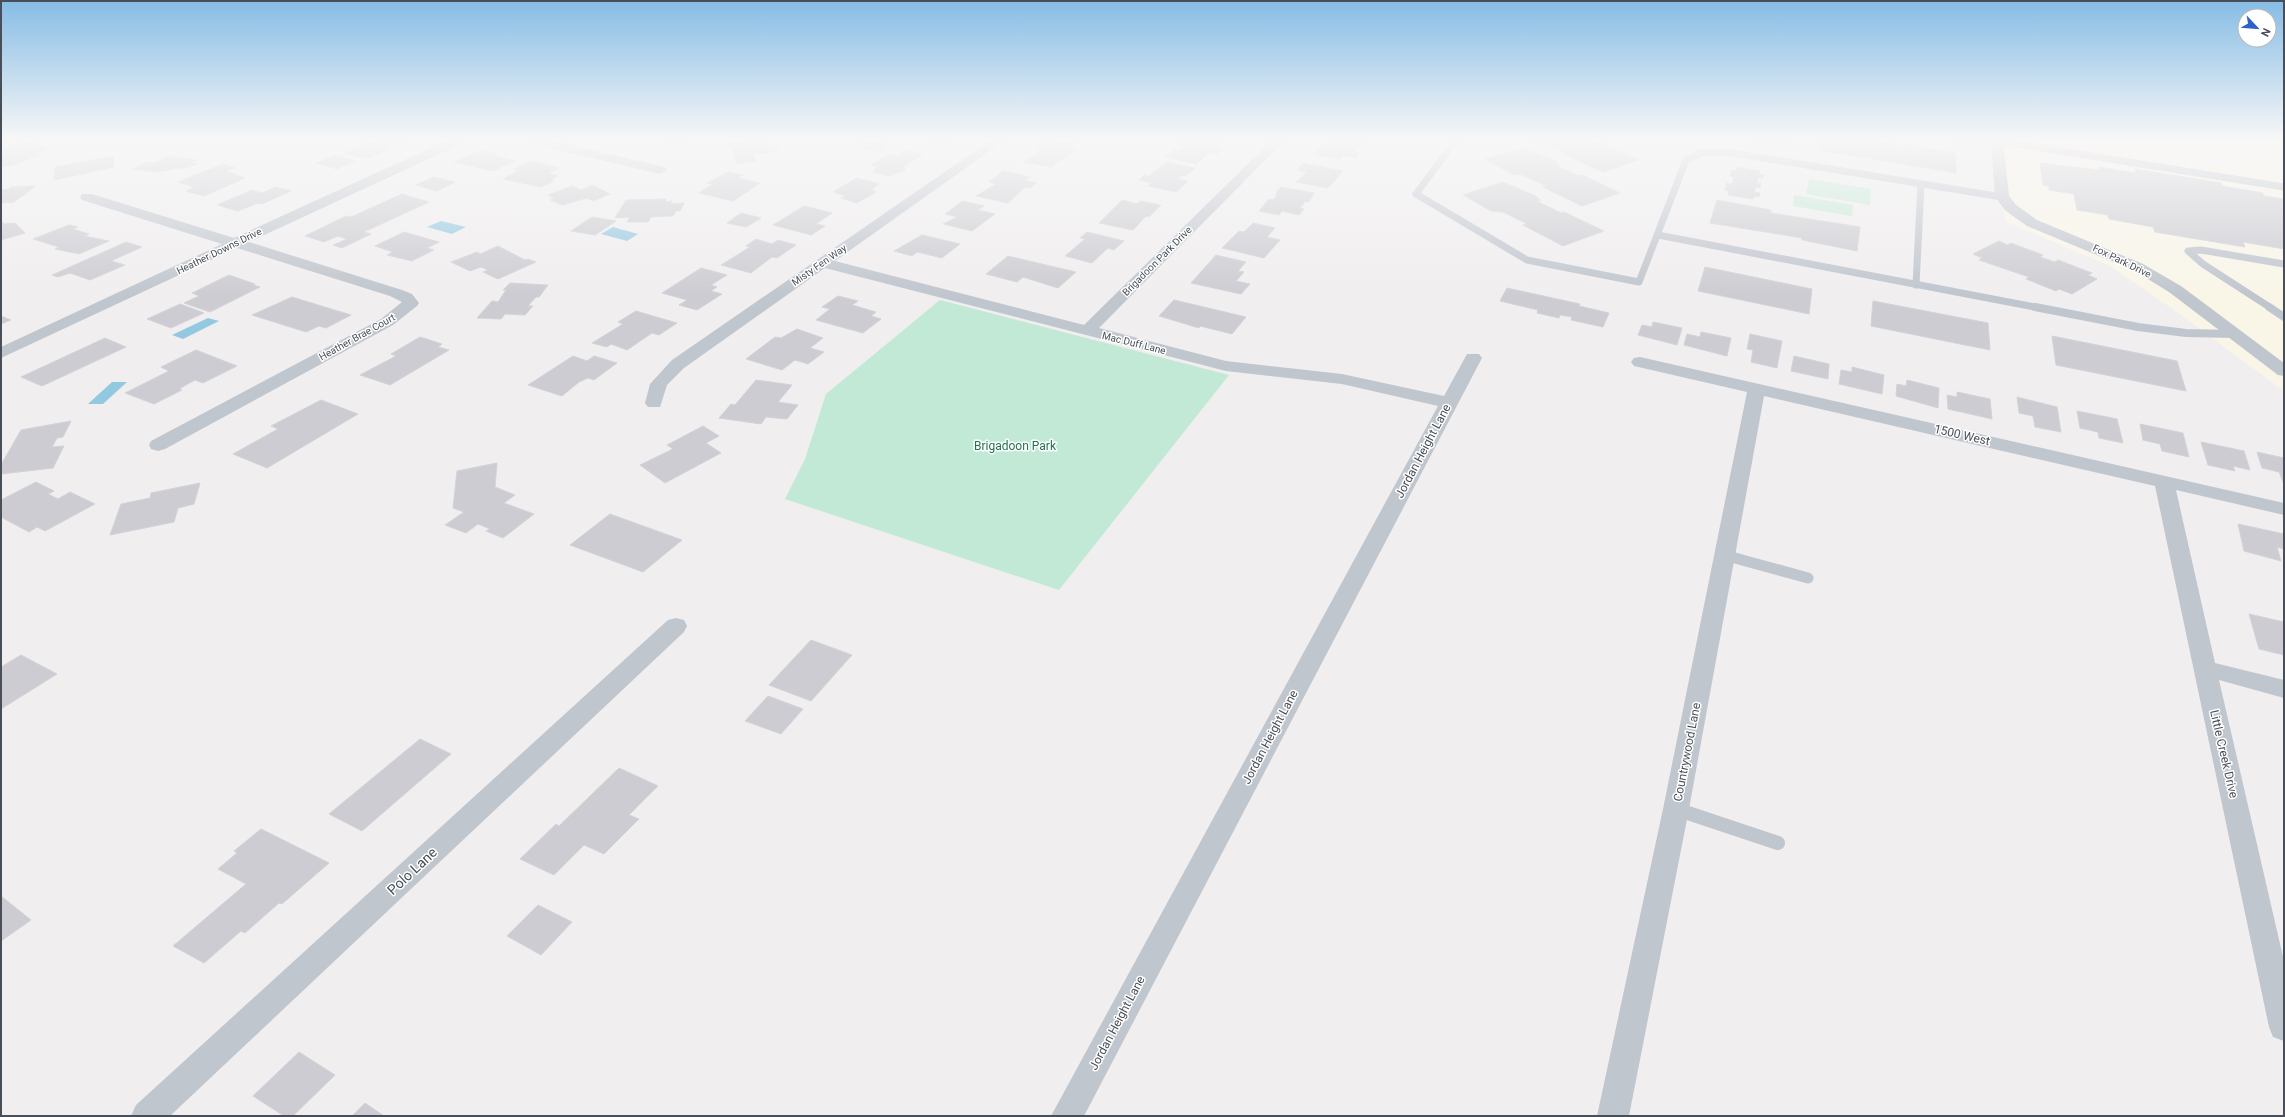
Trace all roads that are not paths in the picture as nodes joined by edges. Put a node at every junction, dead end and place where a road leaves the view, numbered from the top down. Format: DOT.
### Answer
graph roads {
  1 [pos="340,192"];
  2 [pos="924,192"];
  3 [pos="1227,192"];
  4 [pos="1417,192"];
  5 [pos="1674,192"];
  6 [pos="1921,192"];
  7 [pos="1972,192"];
  8 [pos="2002,192"];
  9 [pos="87,197"];
  10 [pos="2002,197"];
  11 [pos="1658,235"];
  12 [pos="235,243"];
  13 [pos="822,263"];
  14 [pos="2284,264"];
  15 [pos="1916,285"];
  16 [pos="2284,317"];
  17 [pos="1087,331"];
  18 [pos="2234,334"];
  19 [pos="1,353"];
  20 [pos="1473,358"];
  21 [pos="1640,362"];
  22 [pos="2284,371"];
  23 [pos="1757,388"];
  24 [pos="654,403"];
  25 [pos="1449,403"];
  26 [pos="158,445"];
  27 [pos="2164,482"];
  28 [pos="2284,509"];
  29 [pos="1724,555"];
  30 [pos="1808,578"];
  31 [pos="676,626"];
  32 [pos="2204,668"];
  33 [pos="2284,689"];
  34 [pos="1676,809"];
  35 [pos="1778,843"];
  36 [pos="2284,1027"];
  37 [pos="147,1116"];
  38 [pos="1067,1116"];
  39 [pos="1613,1116"];
  1 -- 12 [label="street, Heather Downs Drive"];
  2 -- 13 [label="street, Misty Fen Way"];
  3 -- 17 [label="street, Brigadoon Park Drive"];
  4 -- 11 [label="lane"];
  5 -- 11 [label="lane"];
  6 -- 15 [label="lane"];
  7 -- 10 [label="lane"];
  8 -- 10 [label="street"];
  9 -- 12 [label="street"];
  10 -- 18 [label="street, Fox Park Drive"];
  11 -- 15 [label="lane"];
  12 -- 19 [label="street, Heather Downs Drive"];
  12 -- 26 [label="street, Heather Brae Court"];
  13 -- 17 [label="street, Mac Duff Lane"];
  13 -- 24 [label="street, Misty Fen Way"];
  14 -- 16 [label="lane"];
  15 -- 18 [label="lane"];
  17 -- 25 [label="street, Mac Duff Lane"];
  18 -- 22 [label="street, Fox Park Drive"];
  20 -- 25 [label="street, Jordan Height Lane"];
  21 -- 23 [label="street, 1500 West"];
  23 -- 27 [label="street, 1500 West"];
  23 -- 29 [label="street, Countrywood Lane"];
  25 -- 38 [label="street, Jordan Height Lane"];
  27 -- 28 [label="street, 1500 West"];
  27 -- 32 [label="street, Little Creek Drive"];
  29 -- 30 [label="lane"];
  29 -- 34 [label="street, Countrywood Lane"];
  31 -- 37 [label="street, Polo Lane"];
  32 -- 33 [label="street"];
  32 -- 36 [label="street, Little Creek Drive"];
  34 -- 35 [label="lane"];
  34 -- 39 [label="street, Countrywood Lane"];
}
